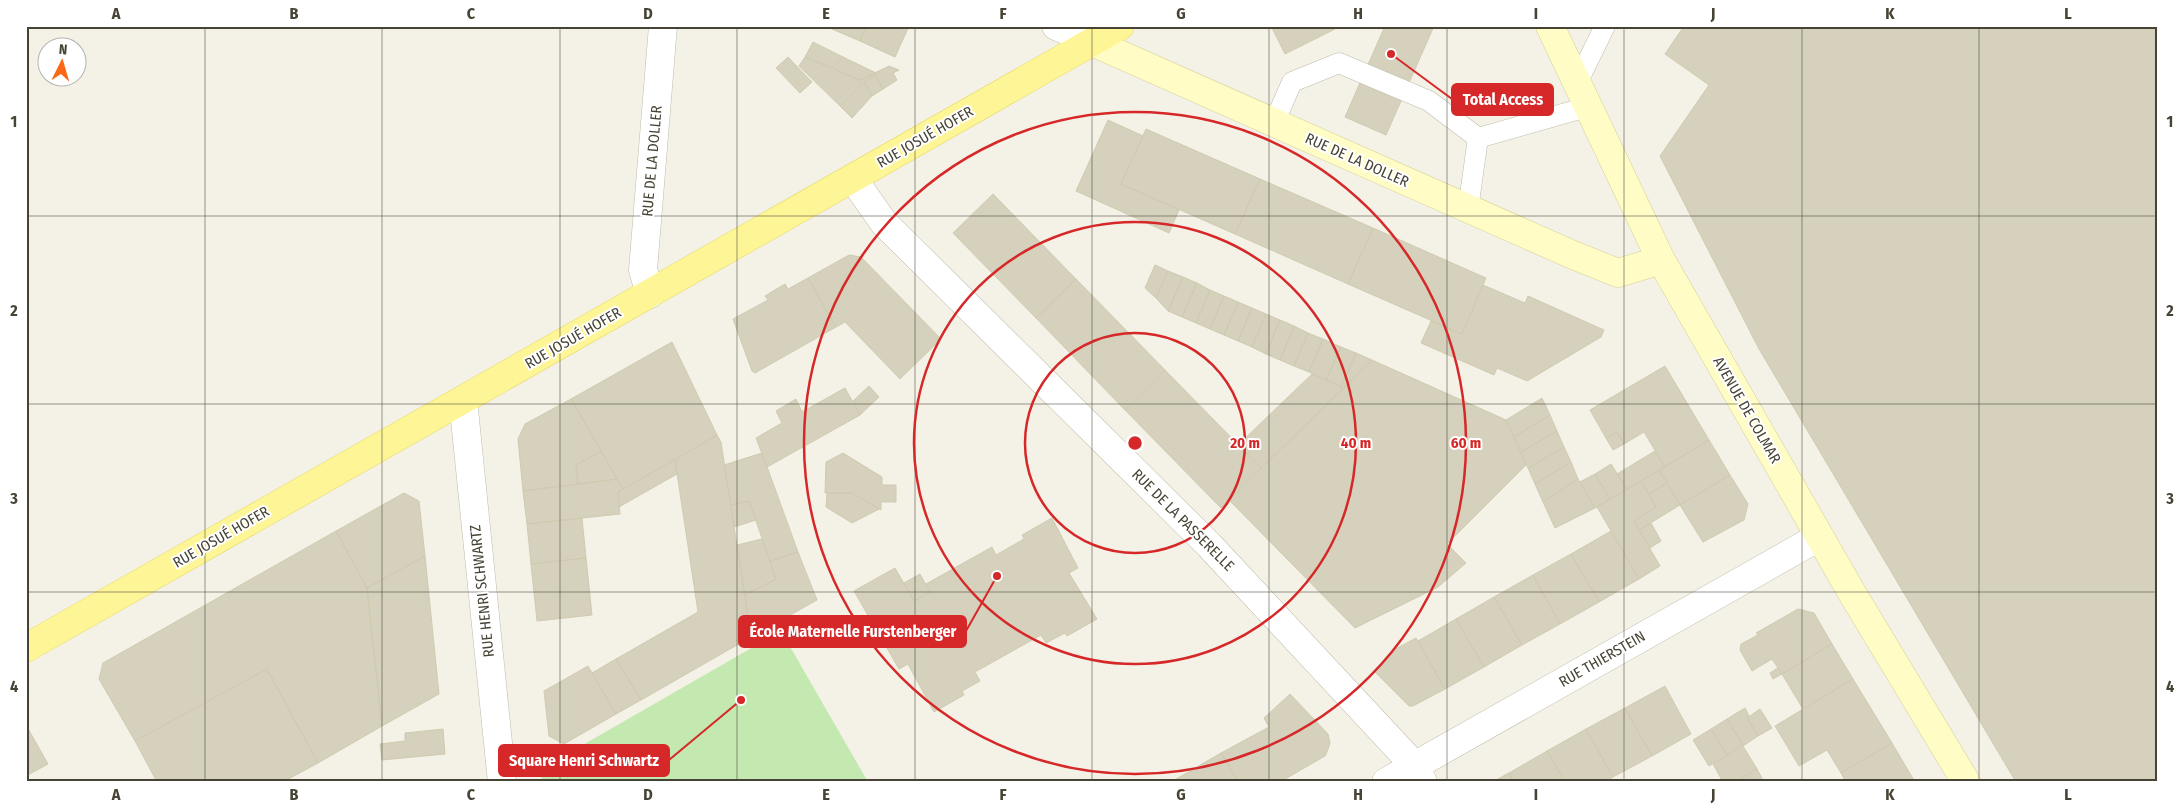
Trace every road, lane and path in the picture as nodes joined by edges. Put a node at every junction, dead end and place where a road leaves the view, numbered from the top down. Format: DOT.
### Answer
graph roads {
  1 [pos="663,26"];
  2 [pos="1056,26"];
  3 [pos="1120,26"];
  4 [pos="1550,26"];
  5 [pos="1605,26"];
  6 [pos="1092,42"];
  7 [pos="1581,96"];
  8 [pos="1274,123"];
  9 [pos="1478,138"];
  10 [pos="853,179"];
  11 [pos="1468,208"];
  12 [pos="1661,260"];
  13 [pos="650,294"];
  14 [pos="463,400"];
  15 [pos="1819,537"];
  16 [pos="26,648"];
  17 [pos="1419,773"];
  18 [pos="502,782"];
  19 [pos="1386,782"];
  20 [pos="1966,782"];
  1 -- 13 [label="street, RUE DE LA DOLLER"];
  2 -- 6 [label="street, RUE DE LA DOLLER"];
  3 -- 6 [label="main road, RUE JOSUÉ HOFER"];
  4 -- 7 [label="main road, AVENUE DE COLMAR"];
  5 -- 7 [label="lane"];
  6 -- 8 [label="main road, RUE DE LA DOLLER"];
  6 -- 10 [label="main road, RUE JOSUÉ HOFER"];
  7 -- 9 [label="lane"];
  7 -- 12 [label="main road, AVENUE DE COLMAR"];
  8 -- 9 [label="lane"];
  8 -- 11 [label="main road, RUE DE LA DOLLER"];
  9 -- 11 [label="lane"];
  10 -- 13 [label="main road, RUE JOSUÉ HOFER"];
  10 -- 17 [label="street, RUE DE LA PASSERELLE"];
  11 -- 12 [label="main road, RUE DE LA DOLLER"];
  12 -- 15 [label="main road, AVENUE DE COLMAR"];
  13 -- 14 [label="main road, RUE JOSUÉ HOFER"];
  14 -- 16 [label="main road, RUE JOSUÉ HOFER"];
  14 -- 18 [label="street, RUE HENRI SCHWARTZ"];
  15 -- 17 [label="street, RUE THIERSTEIN"];
  15 -- 20 [label="main road, AVENUE DE COLMAR"];
  17 -- 19 [label="street, RUE THIERSTEIN"];
}
